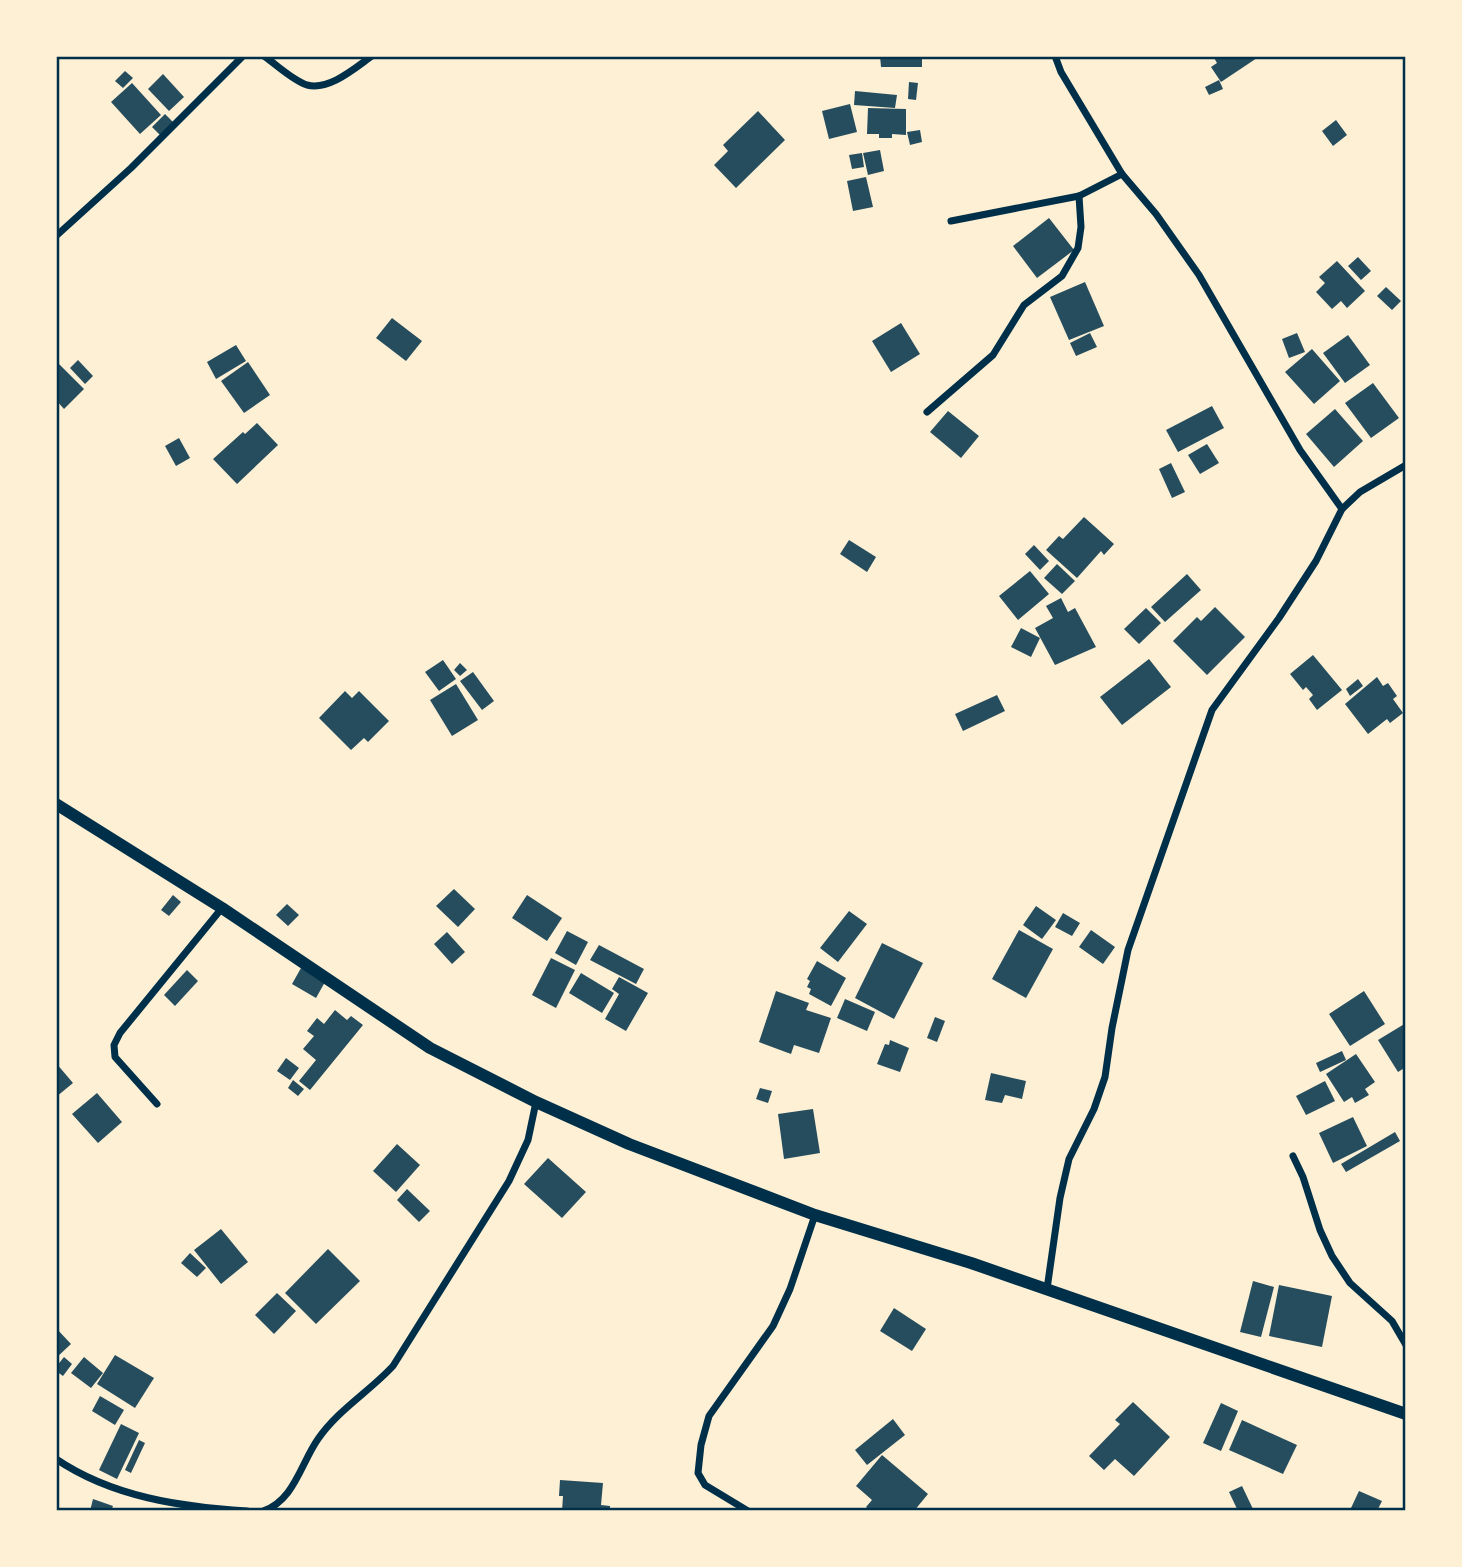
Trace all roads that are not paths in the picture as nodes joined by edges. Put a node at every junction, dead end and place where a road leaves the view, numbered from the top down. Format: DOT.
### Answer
graph roads {
  1 [pos="243,56"];
  2 [pos="264,56"];
  3 [pos="372,56"];
  4 [pos="1055,56"];
  5 [pos="1122,174"];
  6 [pos="1079,196"];
  7 [pos="951,221"];
  8 [pos="56,236"];
  9 [pos="926,412"];
  10 [pos="1406,465"];
  11 [pos="1342,509"];
  12 [pos="56,804"];
  13 [pos="222,908"];
  14 [pos="536,1102"];
  15 [pos="157,1104"];
  16 [pos="1293,1156"];
  17 [pos="815,1215"];
  18 [pos="1047,1289"];
  19 [pos="1406,1345"];
  20 [pos="1406,1414"];
  21 [pos="56,1459"];
  22 [pos="274,1509"];
  23 [pos="247,1511"];
  24 [pos="263,1511"];
  25 [pos="748,1511"];
  1 -- 8 [label="street"];
  2 -- 3 [label="street"];
  4 -- 5 [label="street"];
  5 -- 6 [label="street"];
  5 -- 11 [label="street"];
  6 -- 7 [label="street"];
  6 -- 9 [label="street"];
  10 -- 11 [label="street"];
  11 -- 18 [label="street"];
  12 -- 13 [label="street"];
  13 -- 14 [label="street"];
  13 -- 15 [label="street"];
  14 -- 17 [label="street"];
  14 -- 22 [label="street"];
  16 -- 19 [label="street"];
  17 -- 18 [label="street"];
  17 -- 25 [label="street"];
  18 -- 20 [label="street"];
  21 -- 23 [label="street"];
  22 -- 24 [label="street"];
}
